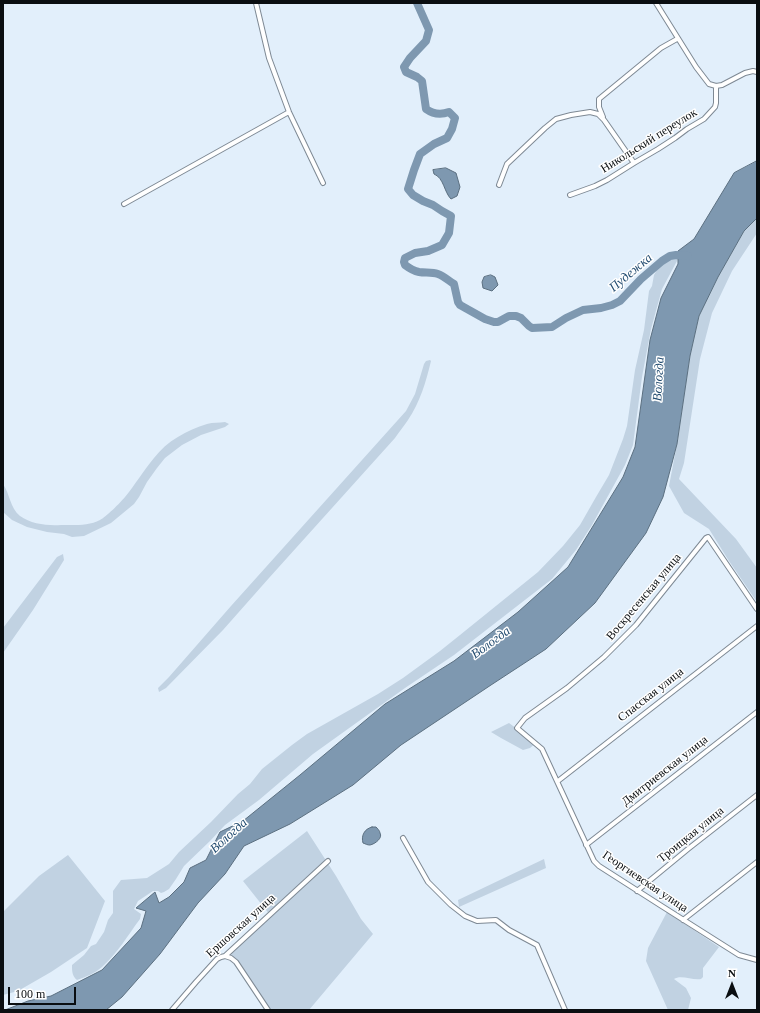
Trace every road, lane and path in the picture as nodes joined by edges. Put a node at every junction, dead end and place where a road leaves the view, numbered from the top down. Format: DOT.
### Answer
graph roads {
  1 [pos="256,3"];
  2 [pos="656,3"];
  3 [pos="677,38"];
  4 [pos="757,72"];
  5 [pos="716,86"];
  6 [pos="289,112"];
  7 [pos="604,120"];
  8 [pos="634,163"];
  9 [pos="323,183"];
  10 [pos="499,185"];
  11 [pos="570,196"];
  12 [pos="124,204"];
  13 [pos="757,609"];
  14 [pos="757,626"];
  15 [pos="757,712"];
  16 [pos="517,728"];
  17 [pos="558,781"];
  18 [pos="757,795"];
  19 [pos="403,838"];
  20 [pos="586,845"];
  21 [pos="328,861"];
  22 [pos="757,862"];
  23 [pos="637,891"];
  24 [pos="683,920"];
  25 [pos="225,956"];
  26 [pos="757,960"];
  27 [pos="172,1010"];
  28 [pos="268,1010"];
  29 [pos="565,1010"];
  1 -- 6 [label="street"];
  2 -- 3 [label="street"];
  3 -- 5 [label="street"];
  3 -- 7 [label="street"];
  4 -- 5 [label="street"];
  5 -- 8 [label="street, Никольский переулок"];
  6 -- 9 [label="street"];
  6 -- 12 [label="street"];
  7 -- 8 [label="street"];
  7 -- 10 [label="street"];
  8 -- 11 [label="street, Никольский переулок"];
  13 -- 16 [label="street, Воскресенская улица"];
  14 -- 17 [label="street, Спасская улица"];
  15 -- 20 [label="street, Дмитриевская улица"];
  16 -- 17 [label="street, Георгиевская улица"];
  17 -- 20 [label="street, Георгиевская улица"];
  18 -- 23 [label="street, Троицкая улица"];
  19 -- 29 [label="street"];
  20 -- 23 [label="street, Георгиевская улица"];
  21 -- 25 [label="street, Ершовская улица"];
  22 -- 24 [label="street"];
  23 -- 24 [label="street, Георгиевская улица"];
  24 -- 26 [label="street, Георгиевская улица"];
  25 -- 27 [label="street, Ершовская улица"];
  25 -- 28 [label="street"];
}
